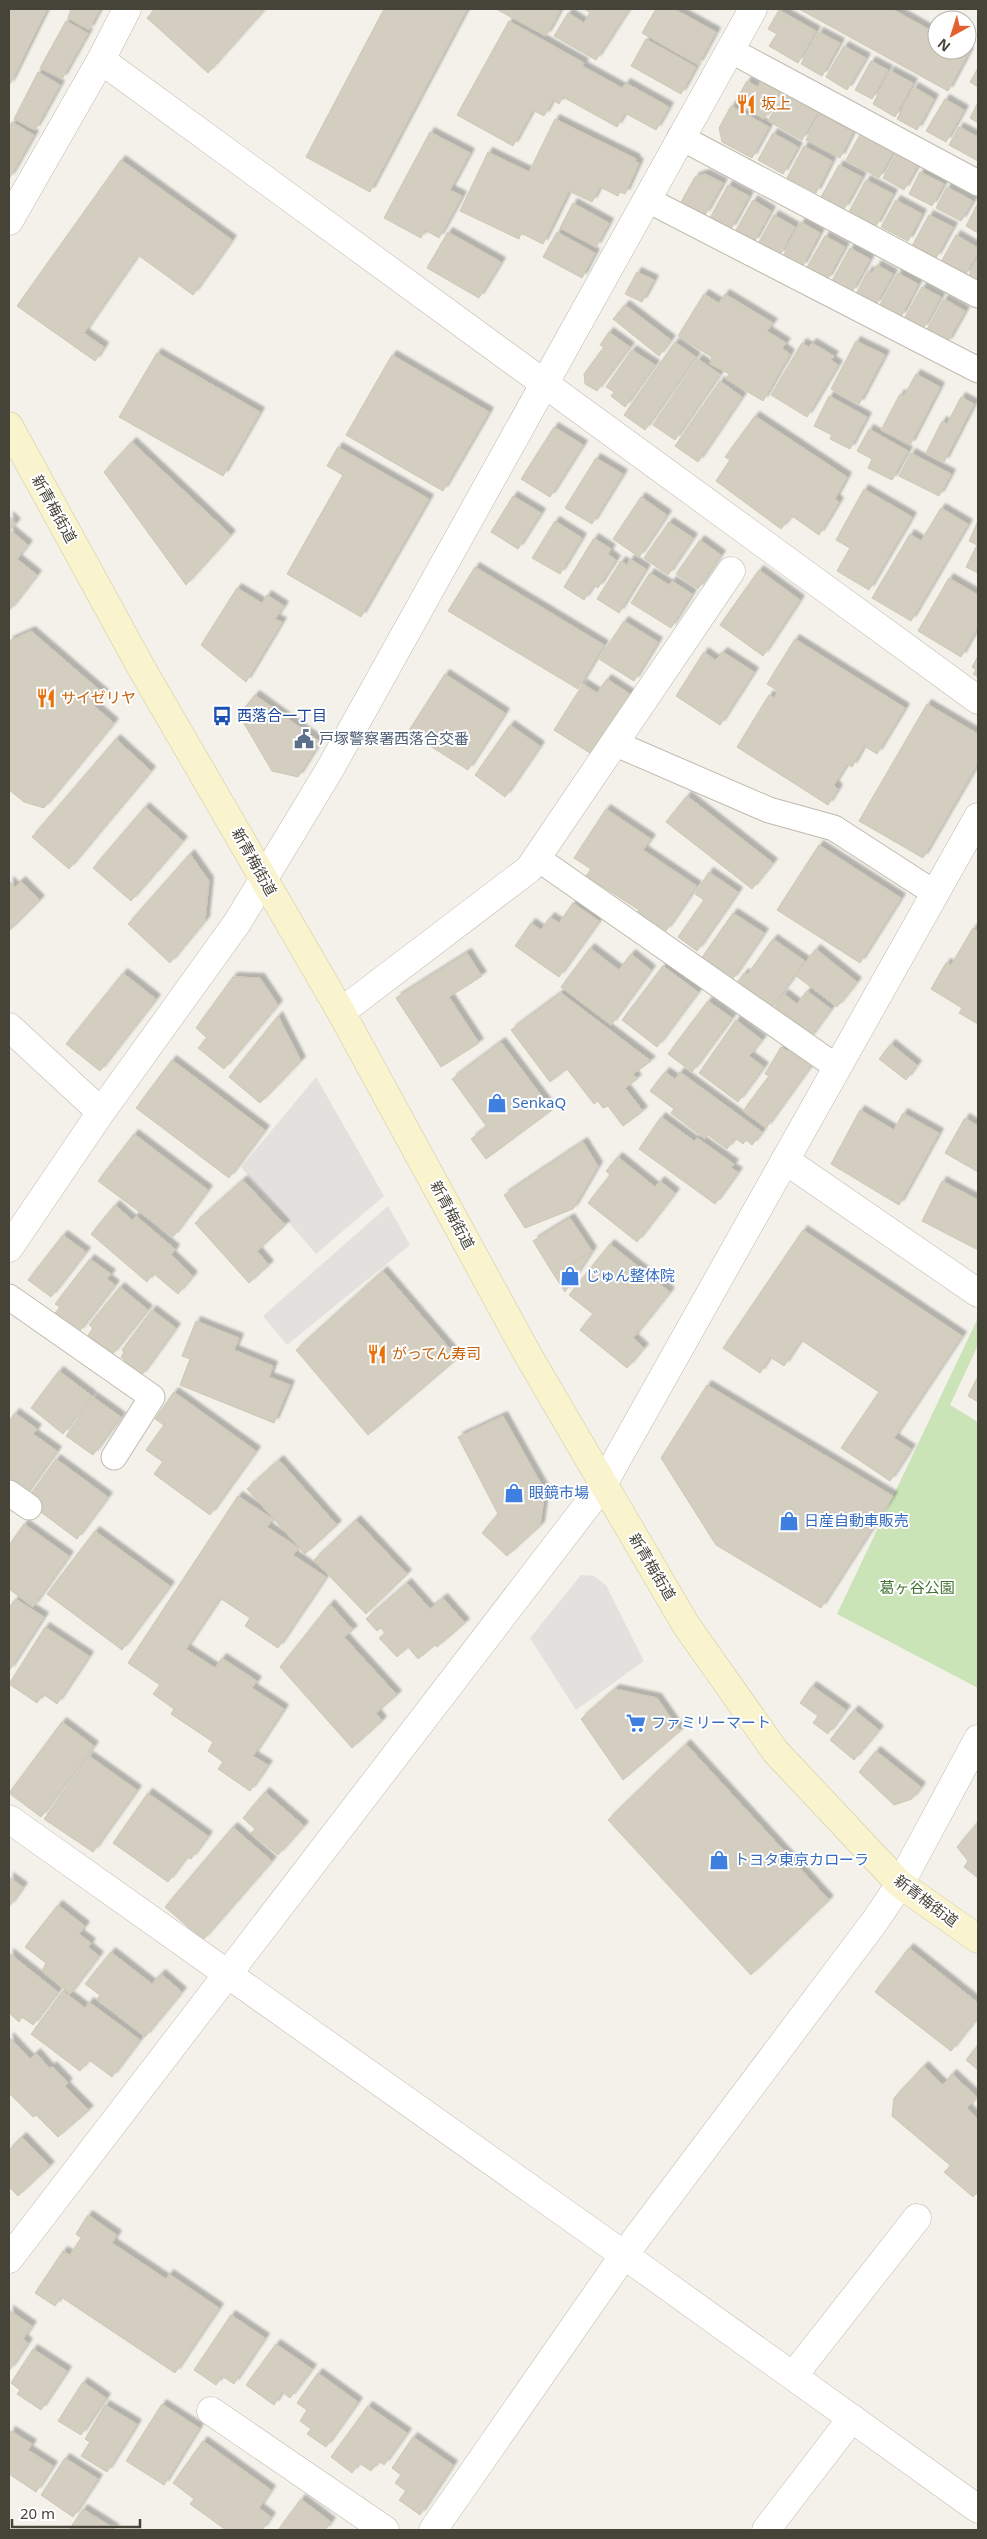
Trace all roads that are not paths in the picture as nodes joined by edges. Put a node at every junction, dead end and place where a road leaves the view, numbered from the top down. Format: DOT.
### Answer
graph roads {
  1 [pos="127,9"];
  2 [pos="753,9"];
  3 [pos="730,50"];
  4 [pos="101,60"];
  5 [pos="680,137"];
  6 [pos="978,183"];
  7 [pos="646,199"];
  8 [pos="9,220"];
  9 [pos="978,294"];
  10 [pos="978,370"];
  11 [pos="543,384"];
  12 [pos="9,426"];
  13 [pos="743,553"];
  14 [pos="978,700"];
  15 [pos="614,743"];
  16 [pos="978,817"];
  17 [pos="537,858"];
  18 [pos="264,878"];
  19 [pos="936,894"];
  20 [pos="341,1012"];
  21 [pos="9,1027"];
  22 [pos="838,1068"];
  23 [pos="101,1112"];
  24 [pos="785,1160"];
  25 [pos="9,1248"];
  26 [pos="978,1293"];
  27 [pos="9,1297"];
  28 [pos="114,1456"];
  29 [pos="602,1486"];
  30 [pos="978,1739"];
  31 [pos="9,1819"];
  32 [pos="900,1884"];
  33 [pos="978,1939"];
  34 [pos="227,1974"];
  35 [pos="917,2218"];
  36 [pos="624,2255"];
  37 [pos="9,2259"];
  38 [pos="793,2376"];
  39 [pos="211,2411"];
  40 [pos="852,2418"];
  41 [pos="978,2509"];
  42 [pos="385,2530"];
  43 [pos="433,2530"];
  44 [pos="766,2530"];
  1 -- 4 [label="street"];
  2 -- 3 [label="street"];
  3 -- 5 [label="street"];
  3 -- 6 [label="lane"];
  4 -- 8 [label="street"];
  4 -- 11 [label="street"];
  5 -- 7 [label="street"];
  5 -- 9 [label="lane"];
  7 -- 10 [label="lane"];
  7 -- 11 [label="street"];
  11 -- 13 [label="street"];
  11 -- 18 [label="street"];
  12 -- 18 [label="main road, 新青梅街道"];
  13 -- 14 [label="street"];
  13 -- 15 [label="street"];
  15 -- 17 [label="street"];
  15 -- 19 [label="lane"];
  16 -- 19 [label="street"];
  17 -- 20 [label="street"];
  17 -- 22 [label="lane"];
  18 -- 20 [label="main road, 新青梅街道"];
  18 -- 23 [label="street"];
  19 -- 22 [label="street"];
  20 -- 29 [label="main road, 新青梅街道"];
  21 -- 23 [label="street"];
  22 -- 24 [label="street"];
  23 -- 25 [label="street"];
  24 -- 26 [label="street"];
  24 -- 29 [label="street"];
  27 -- 28 [label="lane"];
  29 -- 32 [label="main road, 新青梅街道"];
  29 -- 34 [label="street"];
  30 -- 32 [label="street"];
  31 -- 34 [label="street"];
  32 -- 33 [label="main road, 新青梅街道"];
  32 -- 36 [label="street"];
  34 -- 36 [label="street"];
  34 -- 37 [label="street"];
  35 -- 38 [label="street"];
  36 -- 38 [label="street"];
  36 -- 43 [label="street"];
  38 -- 40 [label="street"];
  39 -- 42 [label="street"];
  40 -- 41 [label="street"];
  40 -- 44 [label="street"];
}
